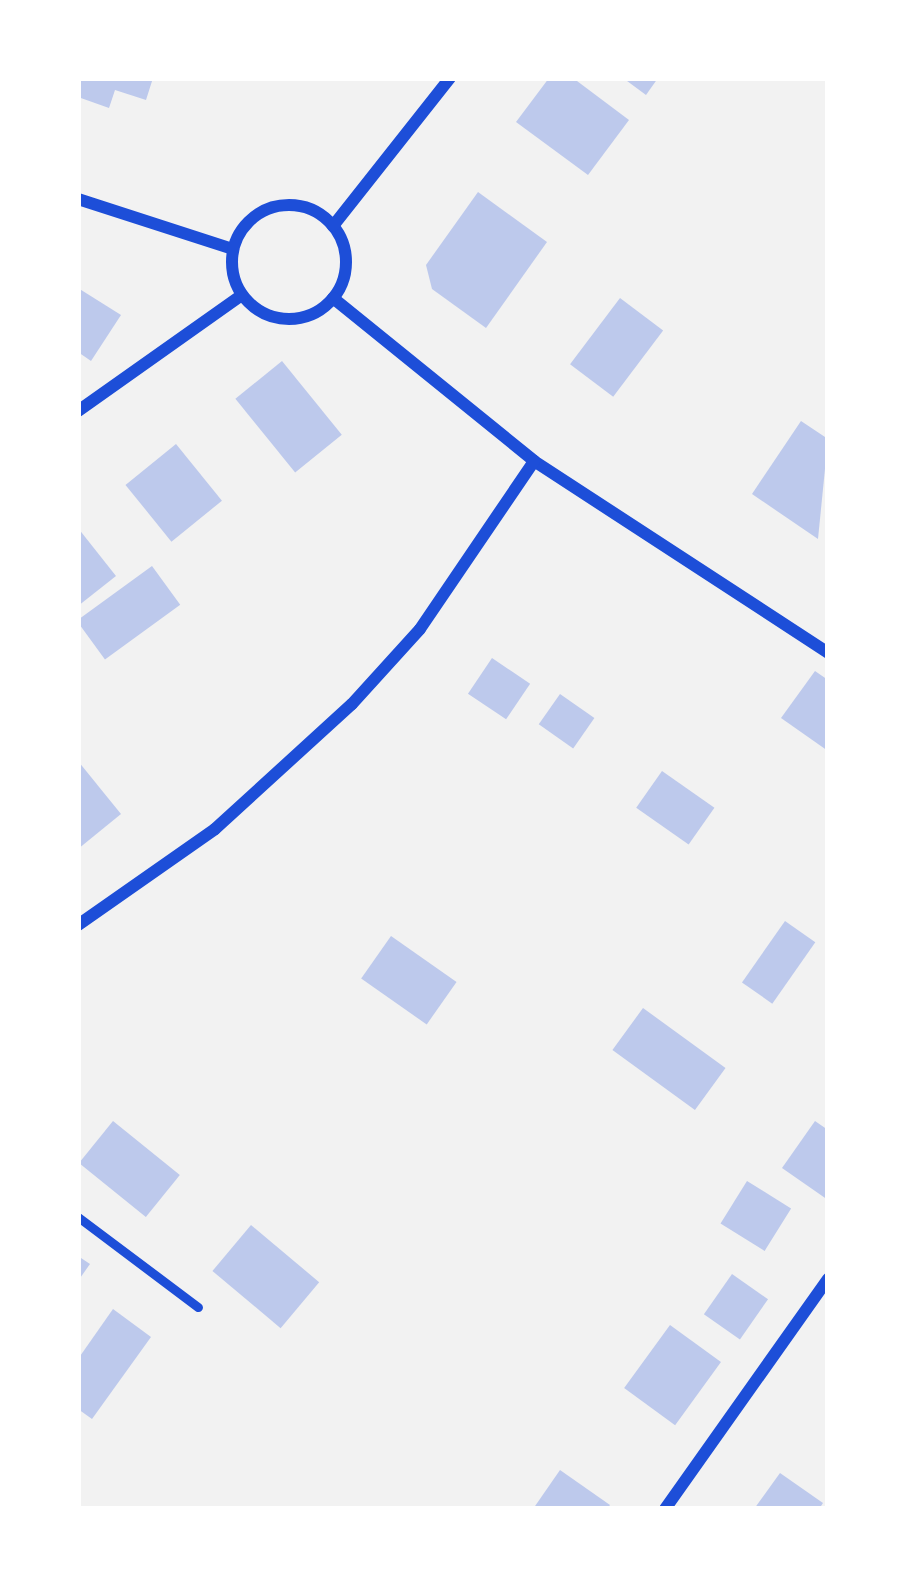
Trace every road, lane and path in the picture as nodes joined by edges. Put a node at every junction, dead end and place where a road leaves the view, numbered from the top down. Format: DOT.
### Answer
graph roads {
  1 [pos="450,78"];
  2 [pos="78,199"];
  3 [pos="333,226"];
  4 [pos="233,249"];
  5 [pos="242,295"];
  6 [pos="332,298"];
  7 [pos="78,411"];
  8 [pos="534,460"];
  9 [pos="828,653"];
  10 [pos="78,925"];
  11 [pos="78,1217"];
  12 [pos="828,1279"];
  13 [pos="198,1306"];
  14 [pos="665,1509"];
  1 -- 3 [label="street"];
  2 -- 4 [label="street"];
  3 -- 4 [label="street"];
  3 -- 6 [label="street"];
  4 -- 5 [label="street"];
  5 -- 6 [label="street"];
  5 -- 7 [label="street"];
  6 -- 8 [label="street"];
  8 -- 9 [label="street"];
  8 -- 10 [label="street"];
  11 -- 13 [label="lane"];
  12 -- 14 [label="street"];
}
